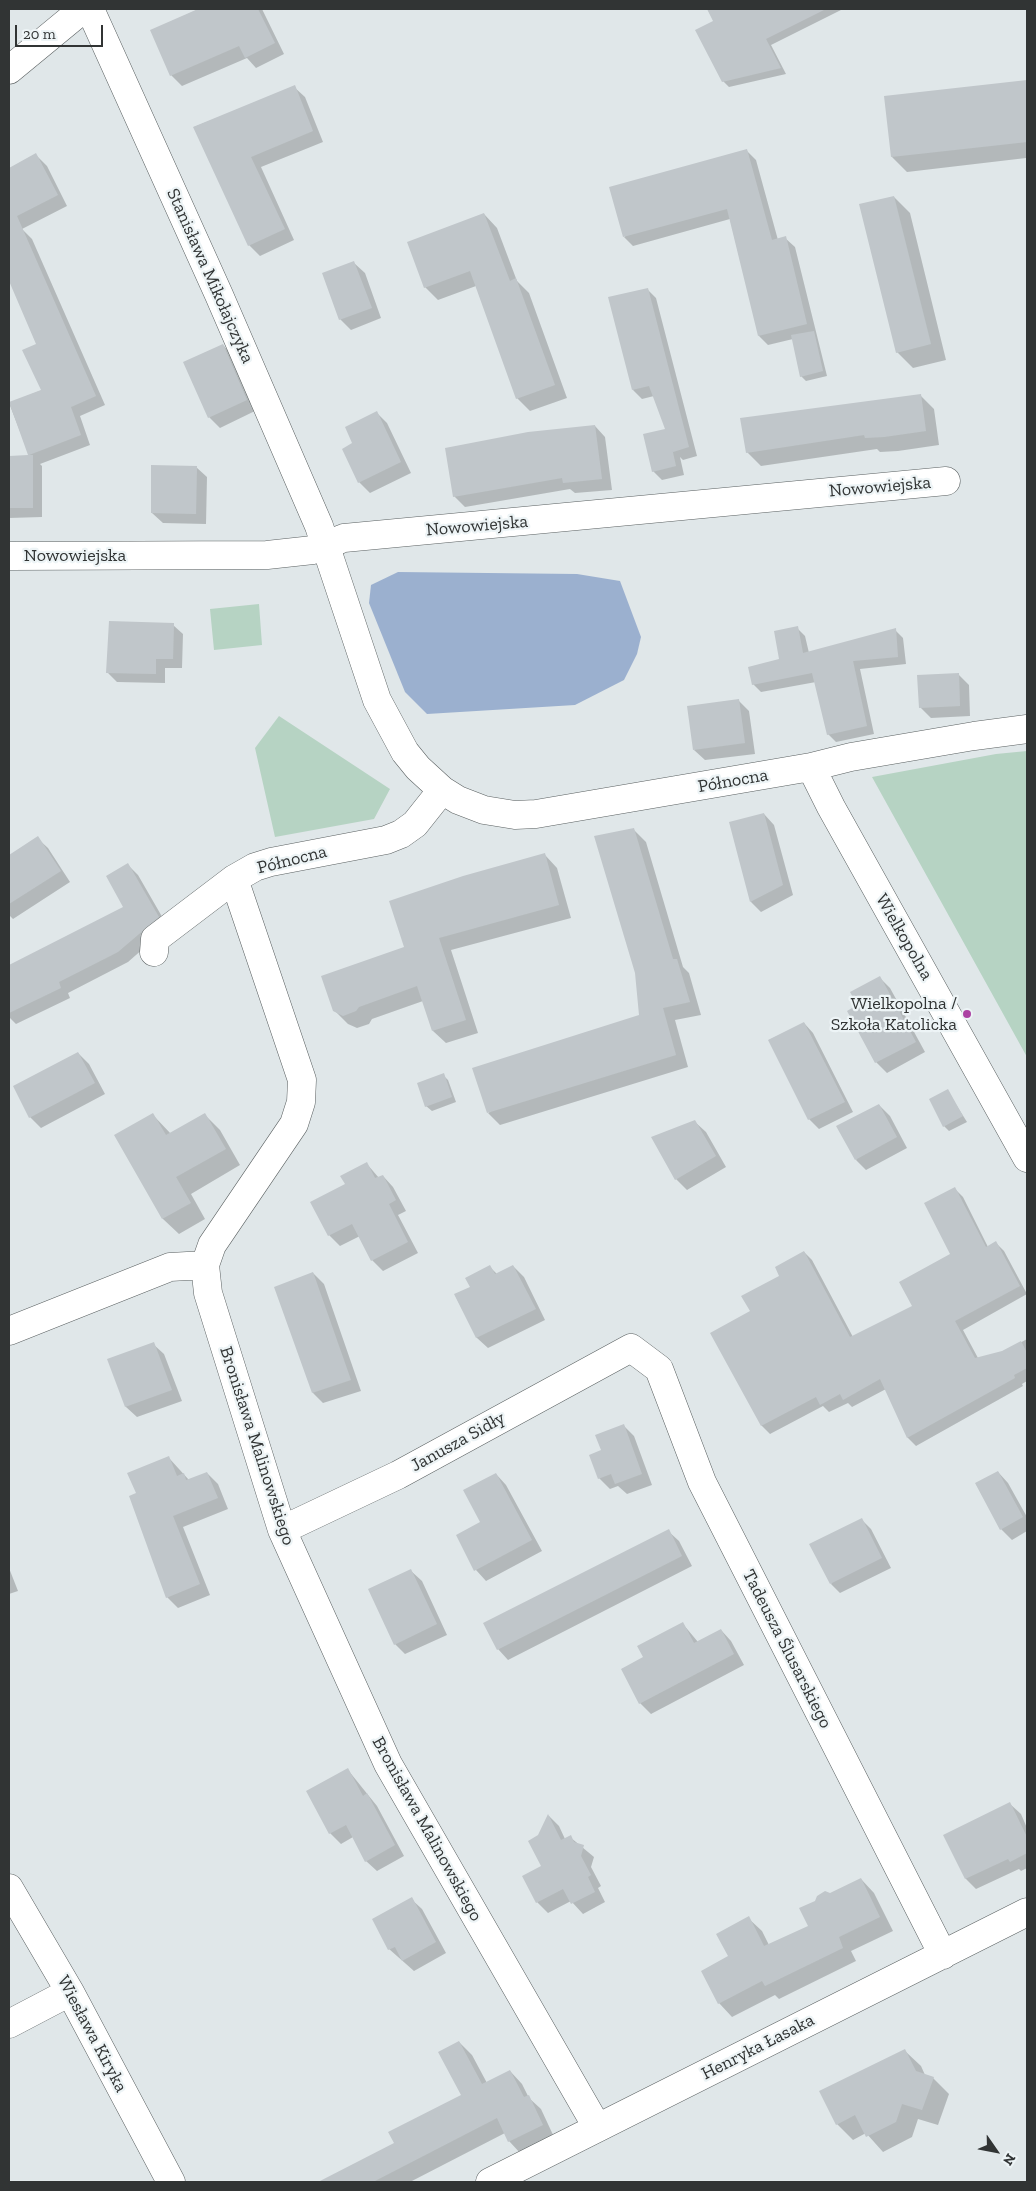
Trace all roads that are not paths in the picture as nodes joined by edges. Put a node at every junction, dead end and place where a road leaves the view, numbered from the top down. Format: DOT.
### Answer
graph roads {
  1 [pos="83,9"];
  2 [pos="90,9"];
  3 [pos="9,70"];
  4 [pos="946,481"];
  5 [pos="325,545"];
  6 [pos="9,556"];
  7 [pos="1027,729"];
  8 [pos="811,767"];
  9 [pos="442,790"];
  10 [pos="234,879"];
  11 [pos="154,952"];
  12 [pos="1027,1158"];
  13 [pos="205,1264"];
  14 [pos="9,1331"];
  15 [pos="631,1348"];
  16 [pos="282,1530"];
  17 [pos="9,1888"];
  18 [pos="1027,1912"];
  19 [pos="942,1955"];
  20 [pos="70,1992"];
  21 [pos="9,2024"];
  22 [pos="597,2128"];
  23 [pos="171,2182"];
  24 [pos="490,2182"];
  1 -- 3 [label="street"];
  2 -- 5 [label="street, Stanisława Mikołajczyka"];
  4 -- 5 [label="street, Nowowiejska"];
  5 -- 6 [label="street, Nowowiejska"];
  5 -- 9 [label="street, Północna"];
  7 -- 8 [label="street, Północna"];
  8 -- 9 [label="street, Północna"];
  8 -- 12 [label="street, Wielkopolna"];
  9 -- 10 [label="street, Północna"];
  10 -- 11 [label="street, Północna"];
  10 -- 13 [label="street, Bronisława Malinowskiego"];
  13 -- 14 [label="street"];
  13 -- 16 [label="street, Bronisława Malinowskiego"];
  15 -- 16 [label="street, Janusza Sidły"];
  15 -- 19 [label="street, Tadeusza Ślusarskiego"];
  16 -- 22 [label="street, Bronisława Malinowskiego"];
  17 -- 20 [label="street, Wiesława Kiryka"];
  18 -- 19 [label="street, Henryka Łasaka"];
  19 -- 22 [label="street, Henryka Łasaka"];
  20 -- 21 [label="street"];
  20 -- 23 [label="street, Wiesława Kiryka"];
  22 -- 24 [label="street, Henryka Łasaka"];
}
